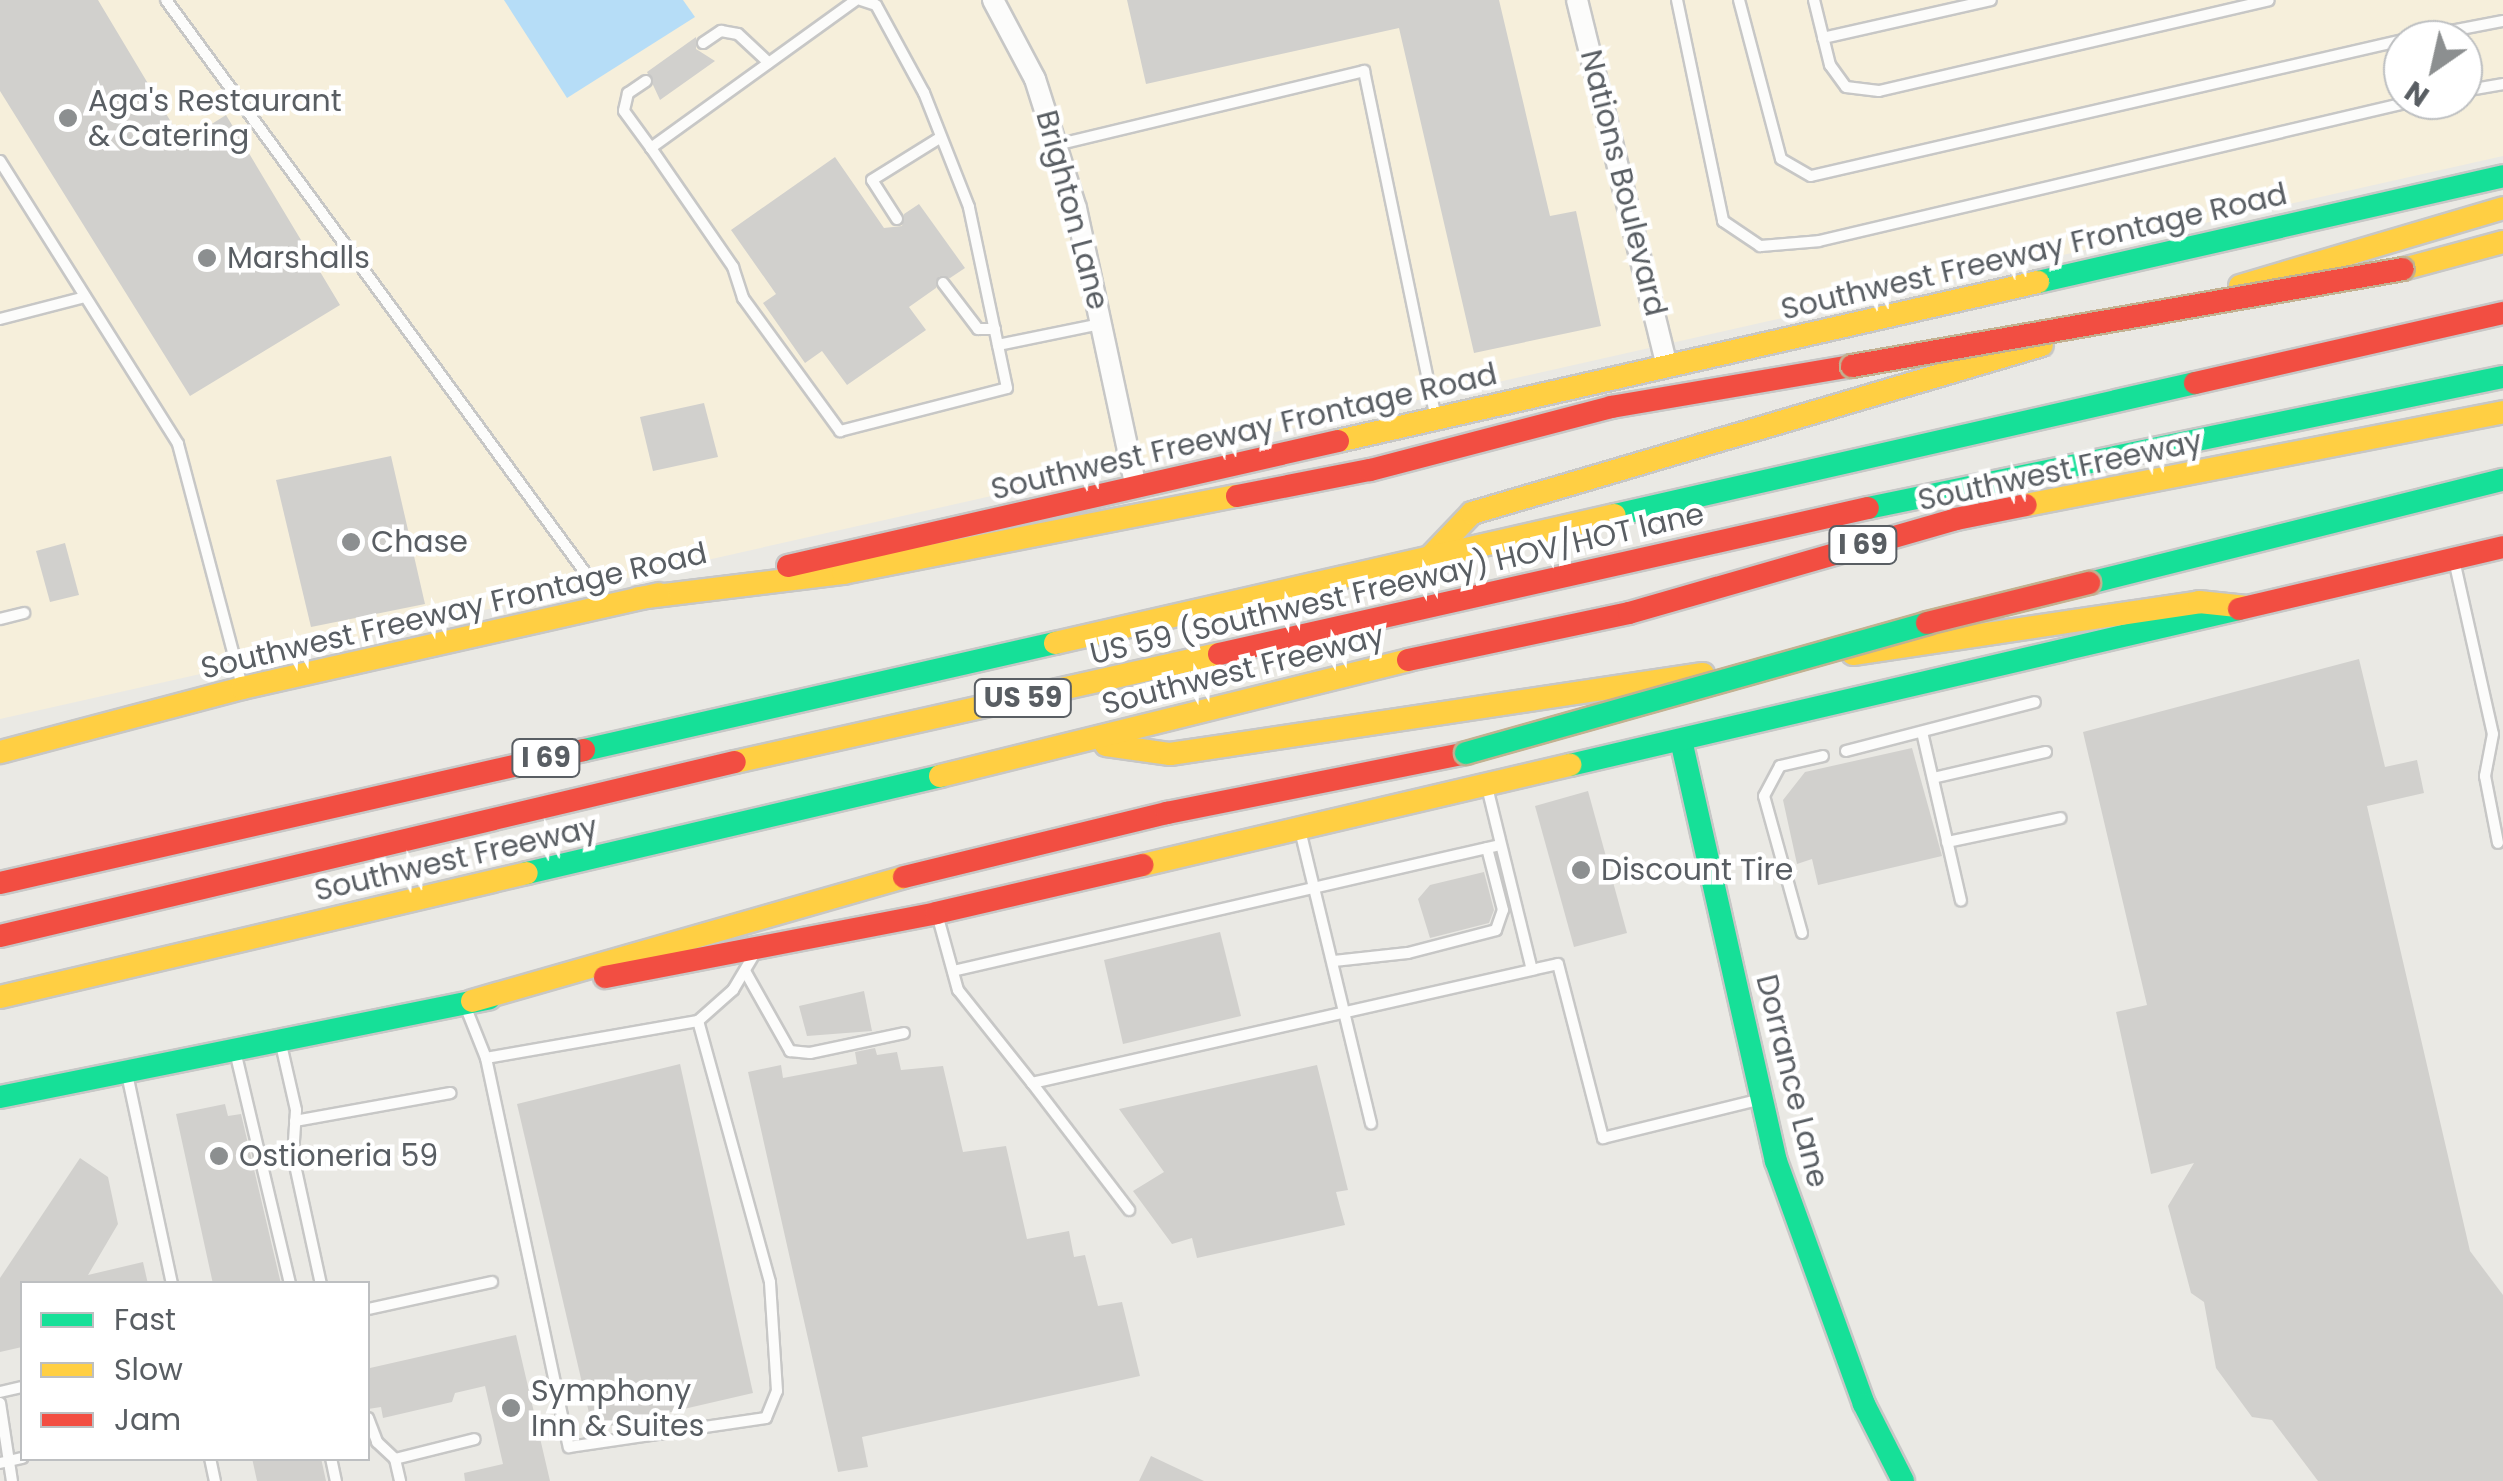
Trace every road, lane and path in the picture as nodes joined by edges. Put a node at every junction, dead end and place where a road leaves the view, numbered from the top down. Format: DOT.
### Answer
graph roads {
  1 [pos="166,0"];
  2 [pos="858,0"];
  3 [pos="993,0"];
  4 [pos="1577,0"];
  5 [pos="1677,0"];
  6 [pos="1740,0"];
  7 [pos="1814,0"];
  8 [pos="1991,0"];
  9 [pos="2269,0"];
  10 [pos="880,2"];
  11 [pos="1824,38"];
  12 [pos="702,43"];
  13 [pos="2383,45"];
  14 [pos="769,63"];
  15 [pos="646,81"];
  16 [pos="2383,108"];
  17 [pos="941,137"];
  18 [pos="1056,145"];
  19 [pos="651,148"];
  20 [pos="0,161"];
  21 [pos="2503,176"];
  22 [pos="2503,208"];
  23 [pos="897,219"];
  24 [pos="2503,242"];
  25 [pos="943,283"];
  26 [pos="85,297"];
  27 [pos="2503,313"];
  28 [pos="0,319"];
  29 [pos="1103,324"];
  30 [pos="995,329"];
  31 [pos="998,345"];
  32 [pos="2503,357"];
  33 [pos="1667,366"];
  34 [pos="2503,377"];
  35 [pos="2503,412"];
  36 [pos="1436,420"];
  37 [pos="2048,468"];
  38 [pos="2503,480"];
  39 [pos="1136,487"];
  40 [pos="2503,547"];
  41 [pos="1429,558"];
  42 [pos="2453,560"];
  43 [pos="640,598"];
  44 [pos="610,606"];
  45 [pos="2247,607"];
  46 [pos="24,613"];
  47 [pos="0,619"];
  48 [pos="242,688"];
  49 [pos="2035,702"];
  50 [pos="1922,732"];
  51 [pos="2498,733"];
  52 [pos="1681,740"];
  53 [pos="1081,742"];
  54 [pos="1846,751"];
  55 [pos="0,752"];
  56 [pos="2046,752"];
  57 [pos="1823,756"];
  58 [pos="1933,778"];
  59 [pos="1486,783"];
  60 [pos="2060,818"];
  61 [pos="1298,824"];
  62 [pos="1948,842"];
  63 [pos="2498,844"];
  64 [pos="1500,845"];
  65 [pos="1487,848"];
  66 [pos="0,884"];
  67 [pos="1317,888"];
  68 [pos="1961,901"];
  69 [pos="936,912"];
  70 [pos="1802,934"];
  71 [pos="0,936"];
  72 [pos="758,948"];
  73 [pos="1334,961"];
  74 [pos="1532,970"];
  75 [pos="746,971"];
  76 [pos="953,971"];
  77 [pos="6,995"];
  78 [pos="468,1002"];
  79 [pos="1346,1012"];
  80 [pos="698,1021"];
  81 [pos="904,1033"];
  82 [pos="280,1039"];
  83 [pos="234,1048"];
  84 [pos="486,1058"];
  85 [pos="126,1070"];
  86 [pos="1032,1083"];
  87 [pos="451,1093"];
  88 [pos="0,1098"];
  89 [pos="1762,1100"];
  90 [pos="295,1121"];
  91 [pos="1371,1124"];
  92 [pos="1130,1210"];
  93 [pos="171,1281"];
  94 [pos="289,1281"];
  95 [pos="320,1281"];
  96 [pos="492,1282"];
  97 [pos="370,1309"];
  98 [pos="0,1403"];
  99 [pos="370,1423"];
  100 [pos="476,1439"];
  101 [pos="395,1459"];
  102 [pos="11,1460"];
  103 [pos="12,1481"];
  104 [pos="400,1481"];
  105 [pos="1904,1481"];
  1 -- 44 [label="lane"];
  2 -- 10 [label="lane"];
  2 -- 14 [label="lane"];
  3 -- 18 [label="street, Brighton Lane"];
  4 -- 33 [label="street, Nations Boulevard"];
  5 -- 16 [label="lane"];
  6 -- 13 [label="lane"];
  7 -- 11 [label="lane"];
  8 -- 11 [label="lane"];
  9 -- 11 [label="lane"];
  10 -- 17 [label="lane"];
  12 -- 14 [label="lane"];
  14 -- 19 [label="lane"];
  15 -- 19 [label="lane"];
  17 -- 23 [label="lane"];
  17 -- 30 [label="lane"];
  18 -- 29 [label="street, Brighton Lane"];
  18 -- 36 [label="lane"];
  19 -- 31 [label="lane"];
  20 -- 26 [label="lane"];
  21 -- 33 [label="main road, Southwest Freeway Frontage Road"];
  22 -- 41 [label="main road"];
  24 -- 43 [label="main road, bridge"];
  25 -- 30 [label="lane"];
  26 -- 28 [label="lane"];
  26 -- 48 [label="lane"];
  27 -- 41 [label="main road, Southwest Freeway / I 69"];
  29 -- 31 [label="lane"];
  29 -- 39 [label="street, Brighton Lane"];
  30 -- 31 [label="lane"];
  32 -- 37 [label="main road, Southwest Freeway"];
  33 -- 36 [label="main road, Southwest Freeway Frontage Road"];
  34 -- 37 [label="main road, Southwest Freeway"];
  35 -- 53 [label="main road, Southwest Freeway / I 69"];
  36 -- 39 [label="main road, Southwest Freeway Frontage Road"];
  37 -- 71 [label="main road, US 59 (Southwest Freeway) HOV/HOT lane / US 59"];
  38 -- 78 [label="main road, bridge"];
  39 -- 43 [label="main road, Southwest Freeway Frontage Road"];
  40 -- 42 [label="main road"];
  41 -- 66 [label="main road, Southwest Freeway / I 69"];
  42 -- 45 [label="main road"];
  42 -- 51 [label="lane"];
  43 -- 44 [label="main road, Southwest Freeway Frontage Road"];
  44 -- 48 [label="main road, Southwest Freeway Frontage Road"];
  45 -- 52 [label="main road"];
  45 -- 53 [label="main road"];
  46 -- 47 [label="lane"];
  48 -- 55 [label="main road, Southwest Freeway Frontage Road"];
  49 -- 50 [label="lane"];
  50 -- 54 [label="lane"];
  50 -- 58 [label="lane"];
  51 -- 63 [label="lane"];
  52 -- 59 [label="main road"];
  52 -- 89 [label="main road, Dorrance Lane"];
  53 -- 77 [label="main road, Southwest Freeway / I 69"];
  56 -- 58 [label="lane"];
  57 -- 70 [label="lane"];
  58 -- 62 [label="lane"];
  59 -- 61 [label="main road"];
  59 -- 64 [label="lane"];
  60 -- 62 [label="lane"];
  61 -- 67 [label="lane"];
  61 -- 69 [label="main road"];
  62 -- 68 [label="lane"];
  64 -- 65 [label="lane"];
  64 -- 74 [label="lane"];
  65 -- 67 [label="lane"];
  65 -- 73 [label="lane"];
  67 -- 73 [label="lane"];
  67 -- 76 [label="lane"];
  69 -- 72 [label="main road"];
  69 -- 76 [label="lane"];
  72 -- 75 [label="lane"];
  72 -- 78 [label="main road"];
  73 -- 79 [label="lane"];
  74 -- 79 [label="lane"];
  74 -- 89 [label="lane"];
  75 -- 80 [label="lane"];
  75 -- 81 [label="lane"];
  76 -- 86 [label="lane"];
  78 -- 82 [label="main road"];
  78 -- 84 [label="lane"];
  79 -- 86 [label="lane"];
  79 -- 91 [label="lane"];
  80 -- 84 [label="lane"];
  80 -- 84 [label="lane"];
  82 -- 83 [label="main road"];
  82 -- 90 [label="lane"];
  83 -- 85 [label="main road"];
  83 -- 94 [label="lane"];
  85 -- 88 [label="main road"];
  85 -- 93 [label="lane"];
  86 -- 92 [label="lane"];
  87 -- 90 [label="lane"];
  89 -- 105 [label="main road, Dorrance Lane"];
  90 -- 95 [label="lane"];
  96 -- 97 [label="lane"];
  98 -- 102 [label="lane"];
  99 -- 101 [label="lane"];
  100 -- 101 [label="lane"];
  101 -- 104 [label="lane"];
  102 -- 103 [label="lane"];
}
